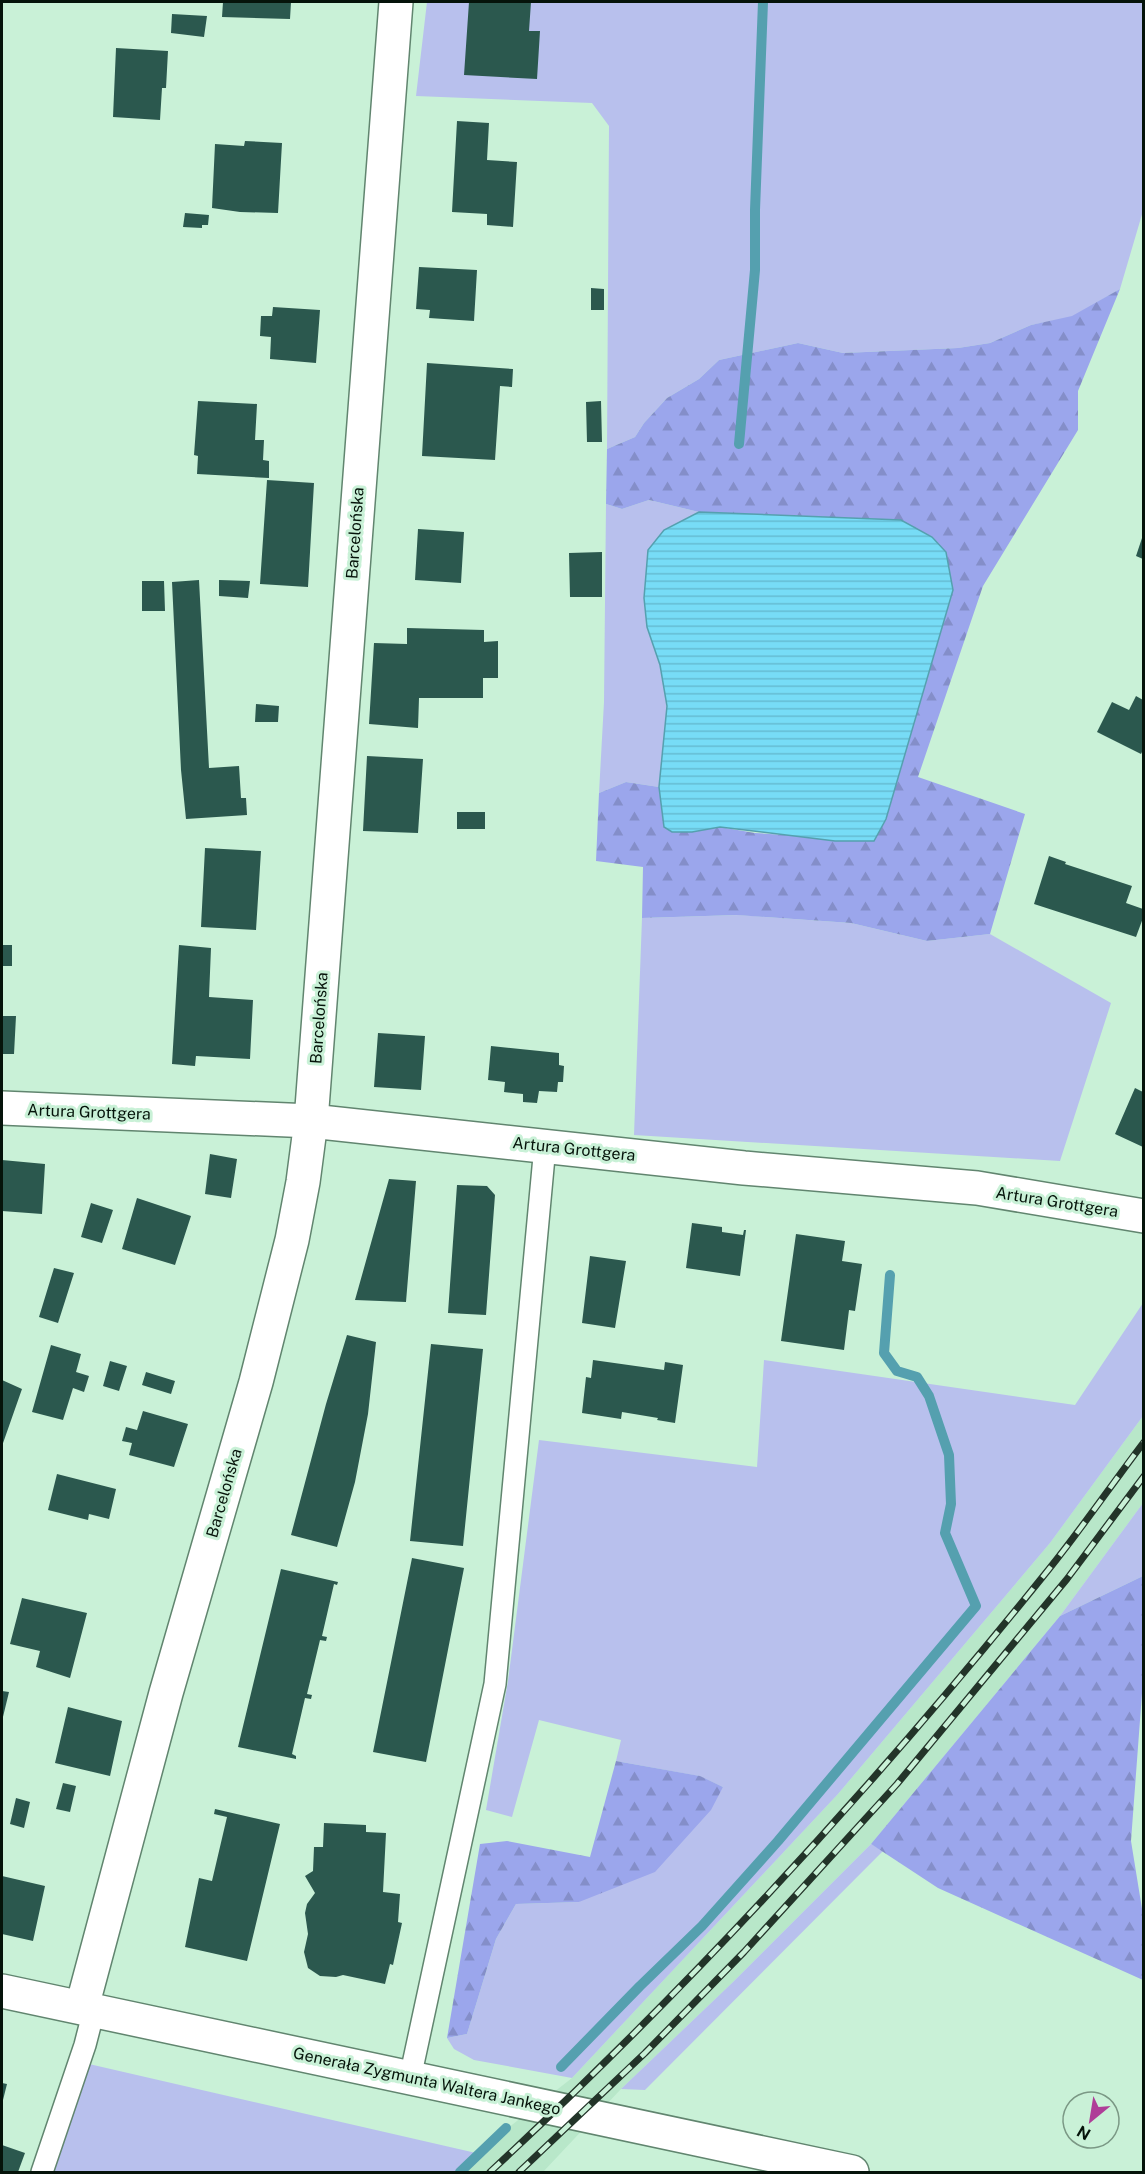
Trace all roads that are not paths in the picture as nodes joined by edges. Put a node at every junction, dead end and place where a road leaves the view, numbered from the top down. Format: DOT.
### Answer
graph roads {
  1 [pos="396,2"];
  2 [pos="2,1108"];
  3 [pos="311,1121"];
  4 [pos="545,1146"];
  5 [pos="1143,1216"];
  6 [pos="2,1991"];
  7 [pos="88,2009"];
  8 [pos="410,2078"];
  9 [pos="42,2172"];
  10 [pos="852,2172"];
  1 -- 3 [label="street, Barcelońska"];
  2 -- 3 [label="street, Artura Grottgera"];
  3 -- 4 [label="street, Artura Grottgera"];
  3 -- 7 [label="street, Barcelońska"];
  4 -- 5 [label="street, Artura Grottgera"];
  4 -- 8 [label="lane"];
  6 -- 7 [label="street, Generała Zygmunta Waltera Jankego"];
  7 -- 8 [label="street, Generała Zygmunta Waltera Jankego"];
  7 -- 9 [label="lane"];
  8 -- 10 [label="street, Generała Zygmunta Waltera Jankego"];
}
